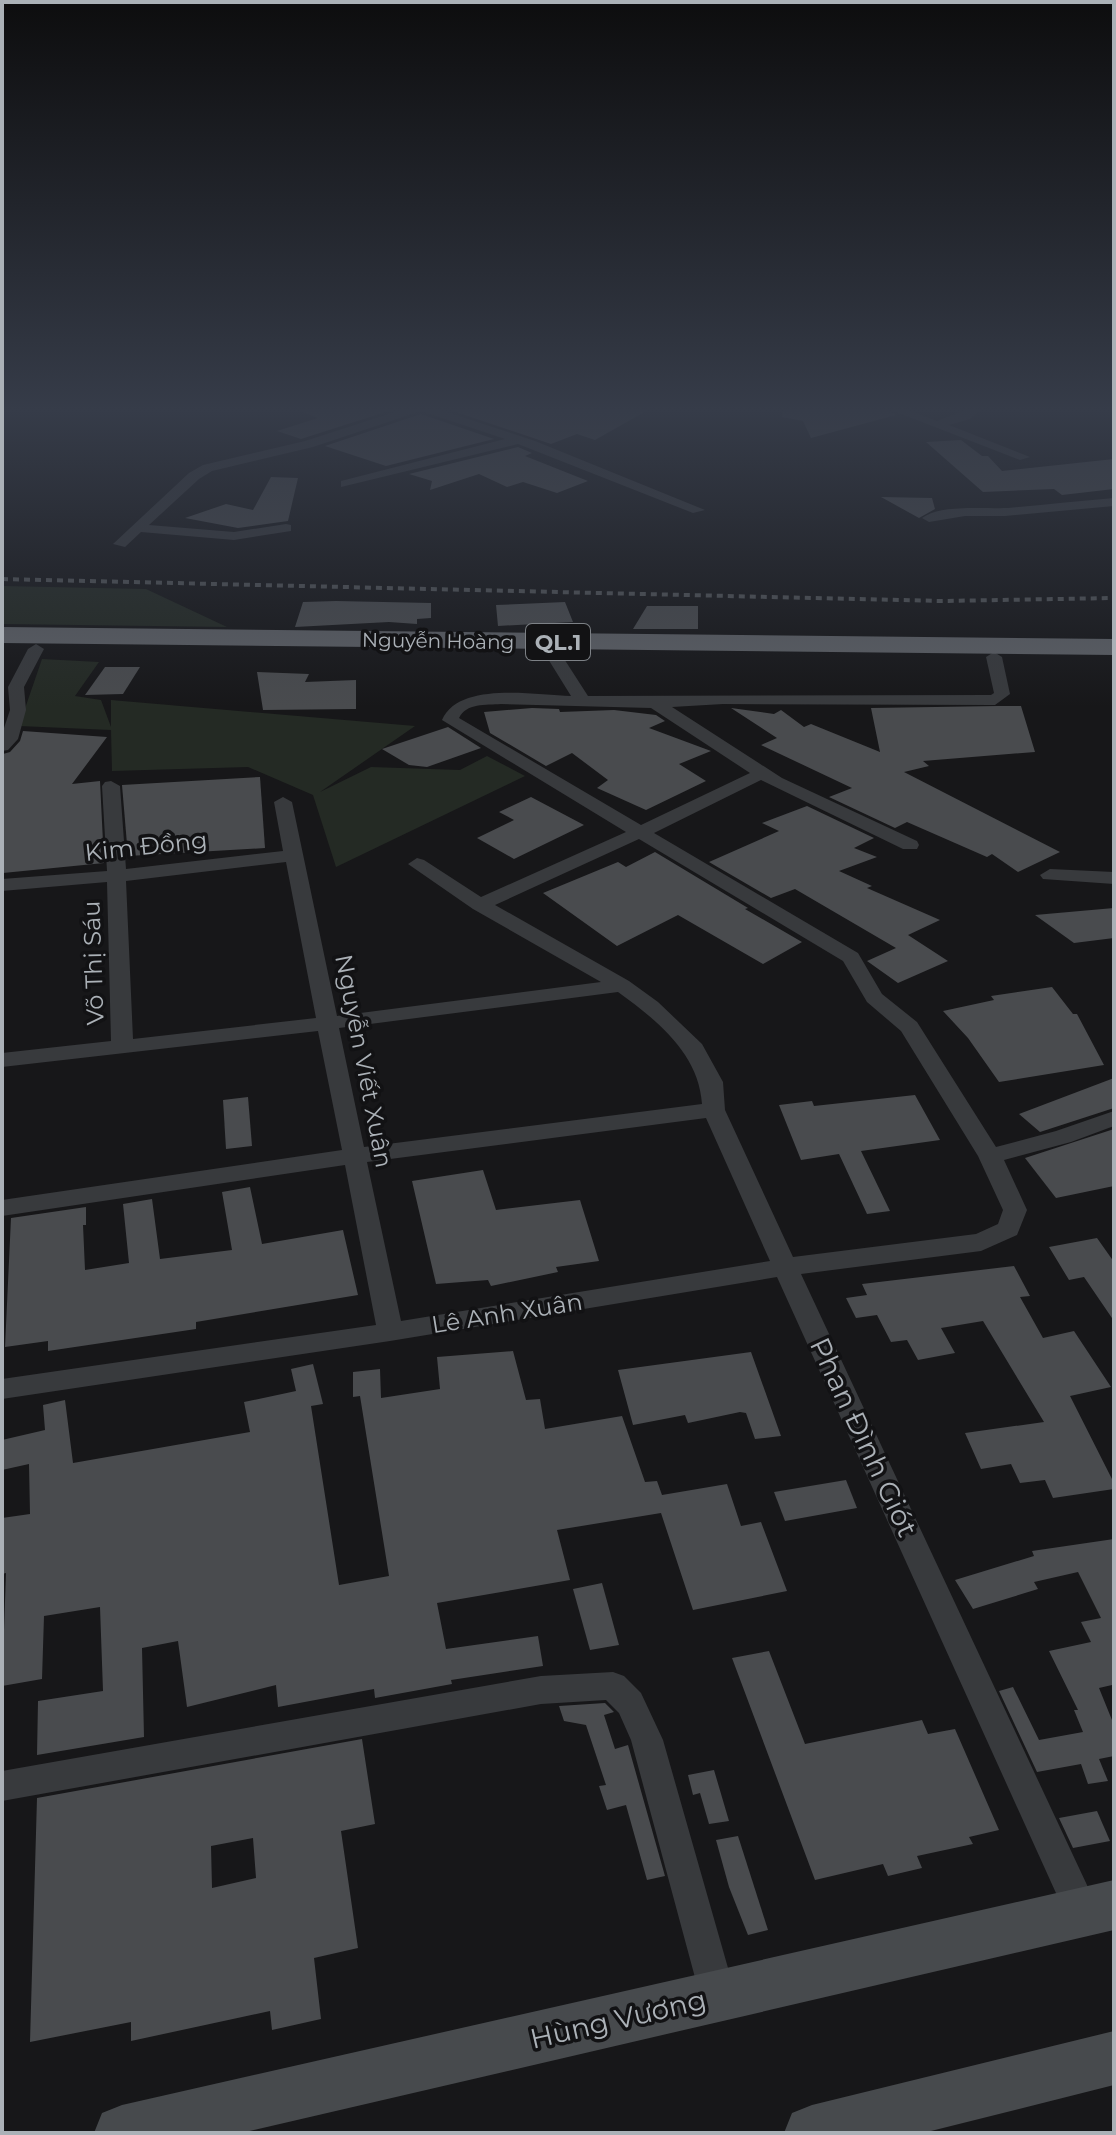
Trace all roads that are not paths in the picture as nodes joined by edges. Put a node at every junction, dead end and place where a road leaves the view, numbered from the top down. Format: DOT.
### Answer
graph roads {
  1 [pos="160,508"];
  2 [pos="692,508"];
  3 [pos="1049,508"];
  4 [pos="698,510"];
  5 [pos="929,518"];
  6 [pos="138,528"];
  7 [pos="286,528"];
  8 [pos="120,544"];
  9 [pos="2,635"];
  10 [pos="1114,647"];
  11 [pos="2,648"];
  12 [pos="36,649"];
  13 [pos="553,654"];
  14 [pos="994,657"];
  15 [pos="1114,659"];
  16 [pos="582,700"];
  17 [pos="655,703"];
  18 [pos="2,746"];
  19 [pos="762,773"];
  20 [pos="111,786"];
  21 [pos="283,802"];
  22 [pos="641,832"];
  23 [pos="910,845"];
  24 [pos="295,855"];
  25 [pos="417,864"];
  26 [pos="1050,875"];
  27 [pos="116,876"];
  28 [pos="1114,878"];
  29 [pos="2,885"];
  30 [pos="480,905"];
  31 [pos="622,985"];
  32 [pos="330,1023"];
  33 [pos="122,1048"];
  34 [pos="2,1060"];
  35 [pos="714,1110"];
  36 [pos="1114,1118"];
  37 [pos="356,1156"];
  38 [pos="990,1156"];
  39 [pos="2,1208"];
  40 [pos="786,1267"];
  41 [pos="390,1332"];
  42 [pos="2,1389"];
  43 [pos="2,1786"];
  44 [pos="1098,1908"];
  45 [pos="718,1996"];
  46 [pos="1114,2058"];
  47 [pos="122,2133"];
  48 [pos="812,2133"];
  1 -- 6 [label="street"];
  2 -- 4 [label="street"];
  3 -- 5 [label="street"];
  6 -- 7 [label="street"];
  6 -- 8 [label="street"];
  9 -- 10 [label="highway, Nguyễn Hoàng / QL.1"];
  11 -- 12 [label="highway, Nguyễn Hoàng / QL.1"];
  12 -- 13 [label="highway, Nguyễn Hoàng / QL.1"];
  12 -- 18 [label="street"];
  13 -- 14 [label="highway, Nguyễn Hoàng / QL.1"];
  13 -- 16 [label="street"];
  14 -- 15 [label="highway, Nguyễn Hoàng / QL.1"];
  14 -- 17 [label="street"];
  16 -- 17 [label="street"];
  16 -- 22 [label="street"];
  17 -- 19 [label="street"];
  19 -- 22 [label="street"];
  19 -- 23 [label="street"];
  20 -- 27 [label="street, Võ Thị Sáu"];
  21 -- 24 [label="street, Nguyễn Viết Xuân"];
  22 -- 30 [label="street"];
  22 -- 38 [label="street"];
  24 -- 27 [label="street, Kim Đồng"];
  24 -- 32 [label="street, Nguyễn Viết Xuân"];
  25 -- 30 [label="street, Phan Đình Giót"];
  26 -- 28 [label="street"];
  27 -- 29 [label="street, Kim Đồng"];
  27 -- 33 [label="street, Võ Thị Sáu"];
  30 -- 31 [label="street, Phan Đình Giót"];
  31 -- 32 [label="street"];
  31 -- 35 [label="street, Phan Đình Giót"];
  32 -- 33 [label="street"];
  32 -- 37 [label="street, Nguyễn Viết Xuân"];
  33 -- 34 [label="street"];
  35 -- 37 [label="street"];
  35 -- 40 [label="street, Phan Đình Giót"];
  36 -- 38 [label="street"];
  37 -- 39 [label="street"];
  37 -- 41 [label="street, Nguyễn Viết Xuân"];
  38 -- 40 [label="street, Lê Anh Xuân"];
  40 -- 41 [label="street, Lê Anh Xuân"];
  40 -- 44 [label="street, Phan Đình Giót"];
  41 -- 42 [label="street, Lê Anh Xuân"];
  43 -- 45 [label="street"];
  44 -- 45 [label="main road, Hùng Vương"];
  45 -- 47 [label="main road, Hùng Vương"];
  46 -- 48 [label="main road"];
}
